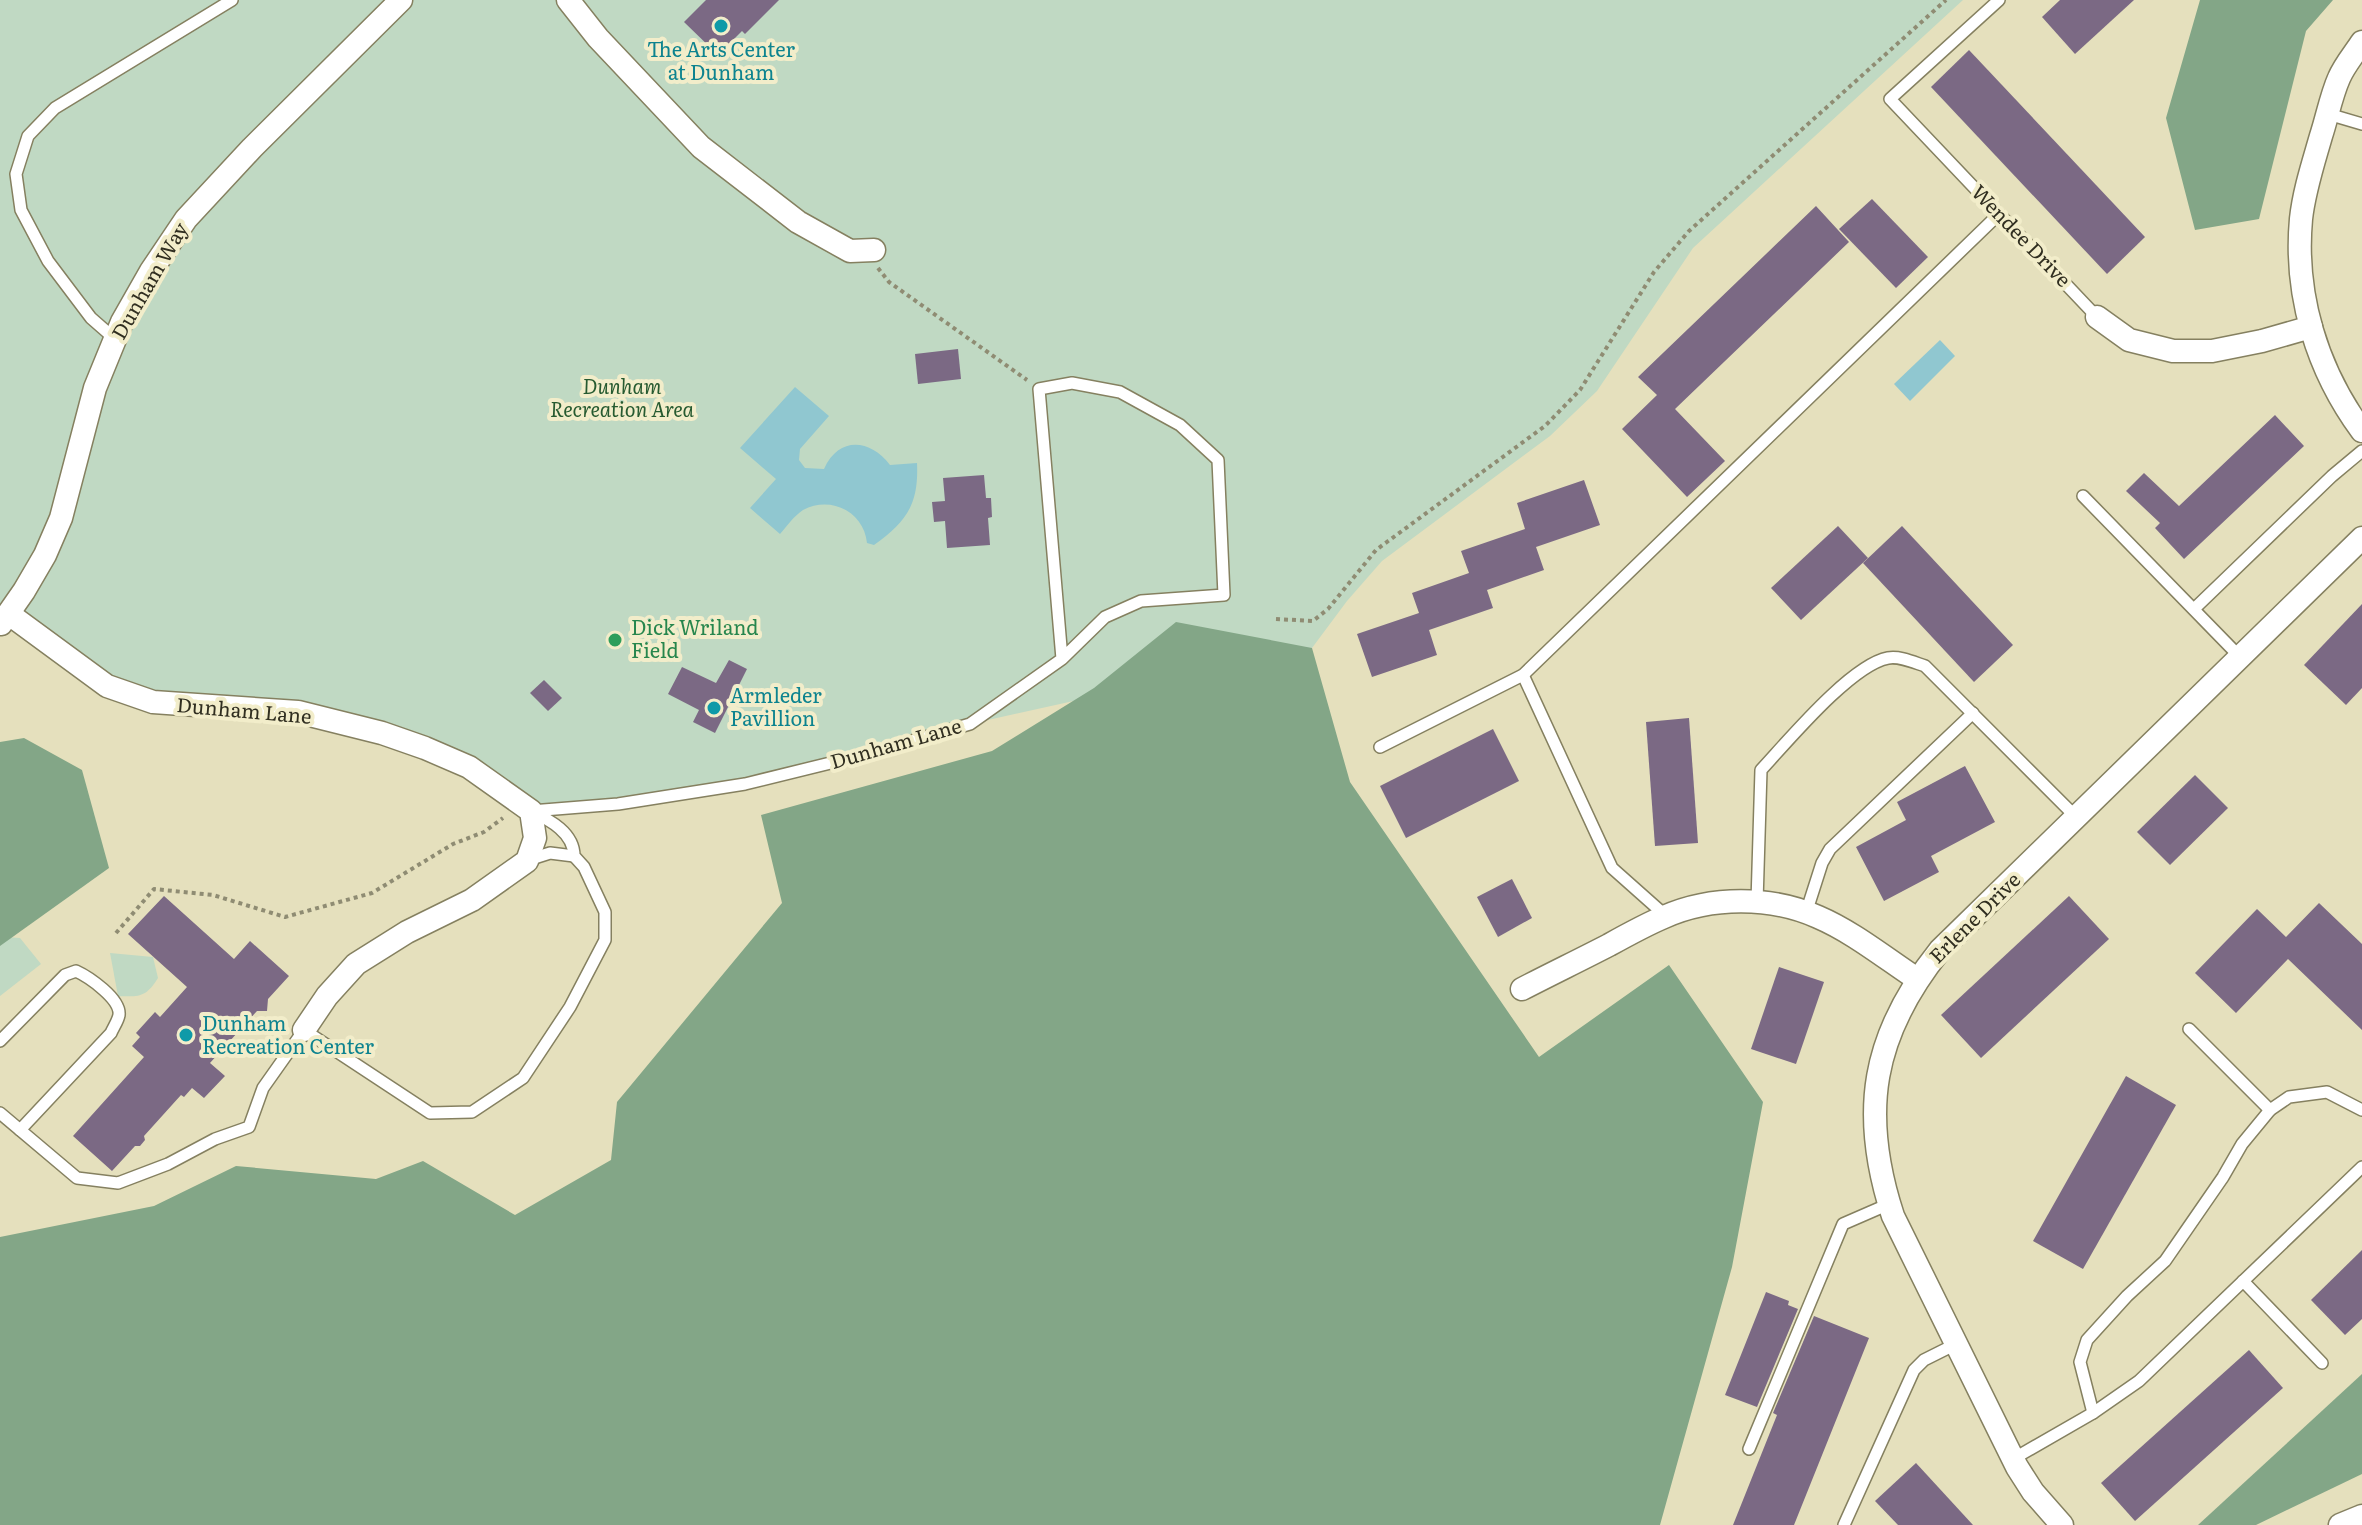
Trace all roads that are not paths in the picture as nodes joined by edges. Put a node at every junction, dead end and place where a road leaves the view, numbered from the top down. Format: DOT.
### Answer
graph roads {
  1 [pos="232,0"];
  2 [pos="401,0"];
  3 [pos="568,0"];
  4 [pos="1999,0"];
  5 [pos="2362,42"];
  6 [pos="2328,114"];
  7 [pos="2362,124"];
  8 [pos="1999,214"];
  9 [pos="874,250"];
  10 [pos="2097,317"];
  11 [pos="2311,327"];
  12 [pos="115,339"];
  13 [pos="2362,431"];
  14 [pos="2362,451"];
  15 [pos="2083,496"];
  16 [pos="2362,538"];
  17 [pos="2194,609"];
  18 [pos="4,619"];
  19 [pos="2240,657"];
  20 [pos="1062,659"];
  21 [pos="1523,675"];
  22 [pos="1973,713"];
  23 [pos="1380,747"];
  24 [pos="521,811"];
  25 [pos="2076,817"];
  26 [pos="574,856"];
  27 [pos="527,861"];
  28 [pos="1757,902"];
  29 [pos="1806,913"];
  30 [pos="1666,916"];
  31 [pos="1917,979"];
  32 [pos="1522,989"];
  33 [pos="2189,1029"];
  34 [pos="304,1030"];
  35 [pos="0,1041"];
  36 [pos="2270,1110"];
  37 [pos="2362,1110"];
  38 [pos="0,1113"];
  39 [pos="20,1130"];
  40 [pos="2362,1167"];
  41 [pos="1889,1204"];
  42 [pos="2243,1281"];
  43 [pos="1956,1344"];
  44 [pos="2322,1363"];
  45 [pos="2093,1413"];
  46 [pos="1749,1449"];
  47 [pos="2013,1459"];
  48 [pos="2362,1516"];
  49 [pos="1844,1525"];
  50 [pos="2062,1525"];
  51 [pos="2340,1525"];
  1 -- 12 [label="lane"];
  2 -- 12 [label="street, Dunham Way"];
  3 -- 9 [label="street"];
  4 -- 8 [label="lane, Wendee Drive"];
  5 -- 6 [label="street"];
  6 -- 7 [label="lane"];
  6 -- 11 [label="street"];
  8 -- 10 [label="lane, Wendee Drive"];
  8 -- 21 [label="lane"];
  10 -- 11 [label="street, Wendee Drive"];
  11 -- 13 [label="street"];
  12 -- 18 [label="street, Dunham Way"];
  14 -- 17 [label="lane"];
  15 -- 17 [label="lane"];
  16 -- 19 [label="street, Erlene Drive"];
  17 -- 19 [label="lane"];
  18 -- 24 [label="street, Dunham Lane"];
  19 -- 25 [label="street, Erlene Drive"];
  20 -- 20 [label="lane, Dunham Lane"];
  20 -- 24 [label="lane, Dunham Lane"];
  21 -- 23 [label="lane"];
  21 -- 30 [label="lane"];
  22 -- 25 [label="lane"];
  22 -- 28 [label="lane"];
  22 -- 29 [label="lane"];
  24 -- 26 [label="lane"];
  24 -- 27 [label="street"];
  25 -- 31 [label="street, Erlene Drive"];
  26 -- 27 [label="lane"];
  26 -- 34 [label="lane"];
  27 -- 34 [label="street"];
  28 -- 29 [label="street"];
  28 -- 30 [label="street"];
  29 -- 31 [label="street"];
  30 -- 32 [label="street"];
  31 -- 41 [label="street, Erlene Drive"];
  33 -- 36 [label="lane"];
  34 -- 39 [label="lane"];
  35 -- 39 [label="lane"];
  36 -- 37 [label="lane"];
  36 -- 45 [label="lane"];
  38 -- 39 [label="lane"];
  40 -- 42 [label="lane"];
  41 -- 43 [label="street, Erlene Drive"];
  41 -- 46 [label="lane"];
  42 -- 44 [label="lane"];
  42 -- 45 [label="lane"];
  43 -- 47 [label="street, Erlene Drive"];
  43 -- 49 [label="lane"];
  45 -- 47 [label="lane"];
  47 -- 50 [label="street, Erlene Drive"];
  48 -- 51 [label="street"];
}
